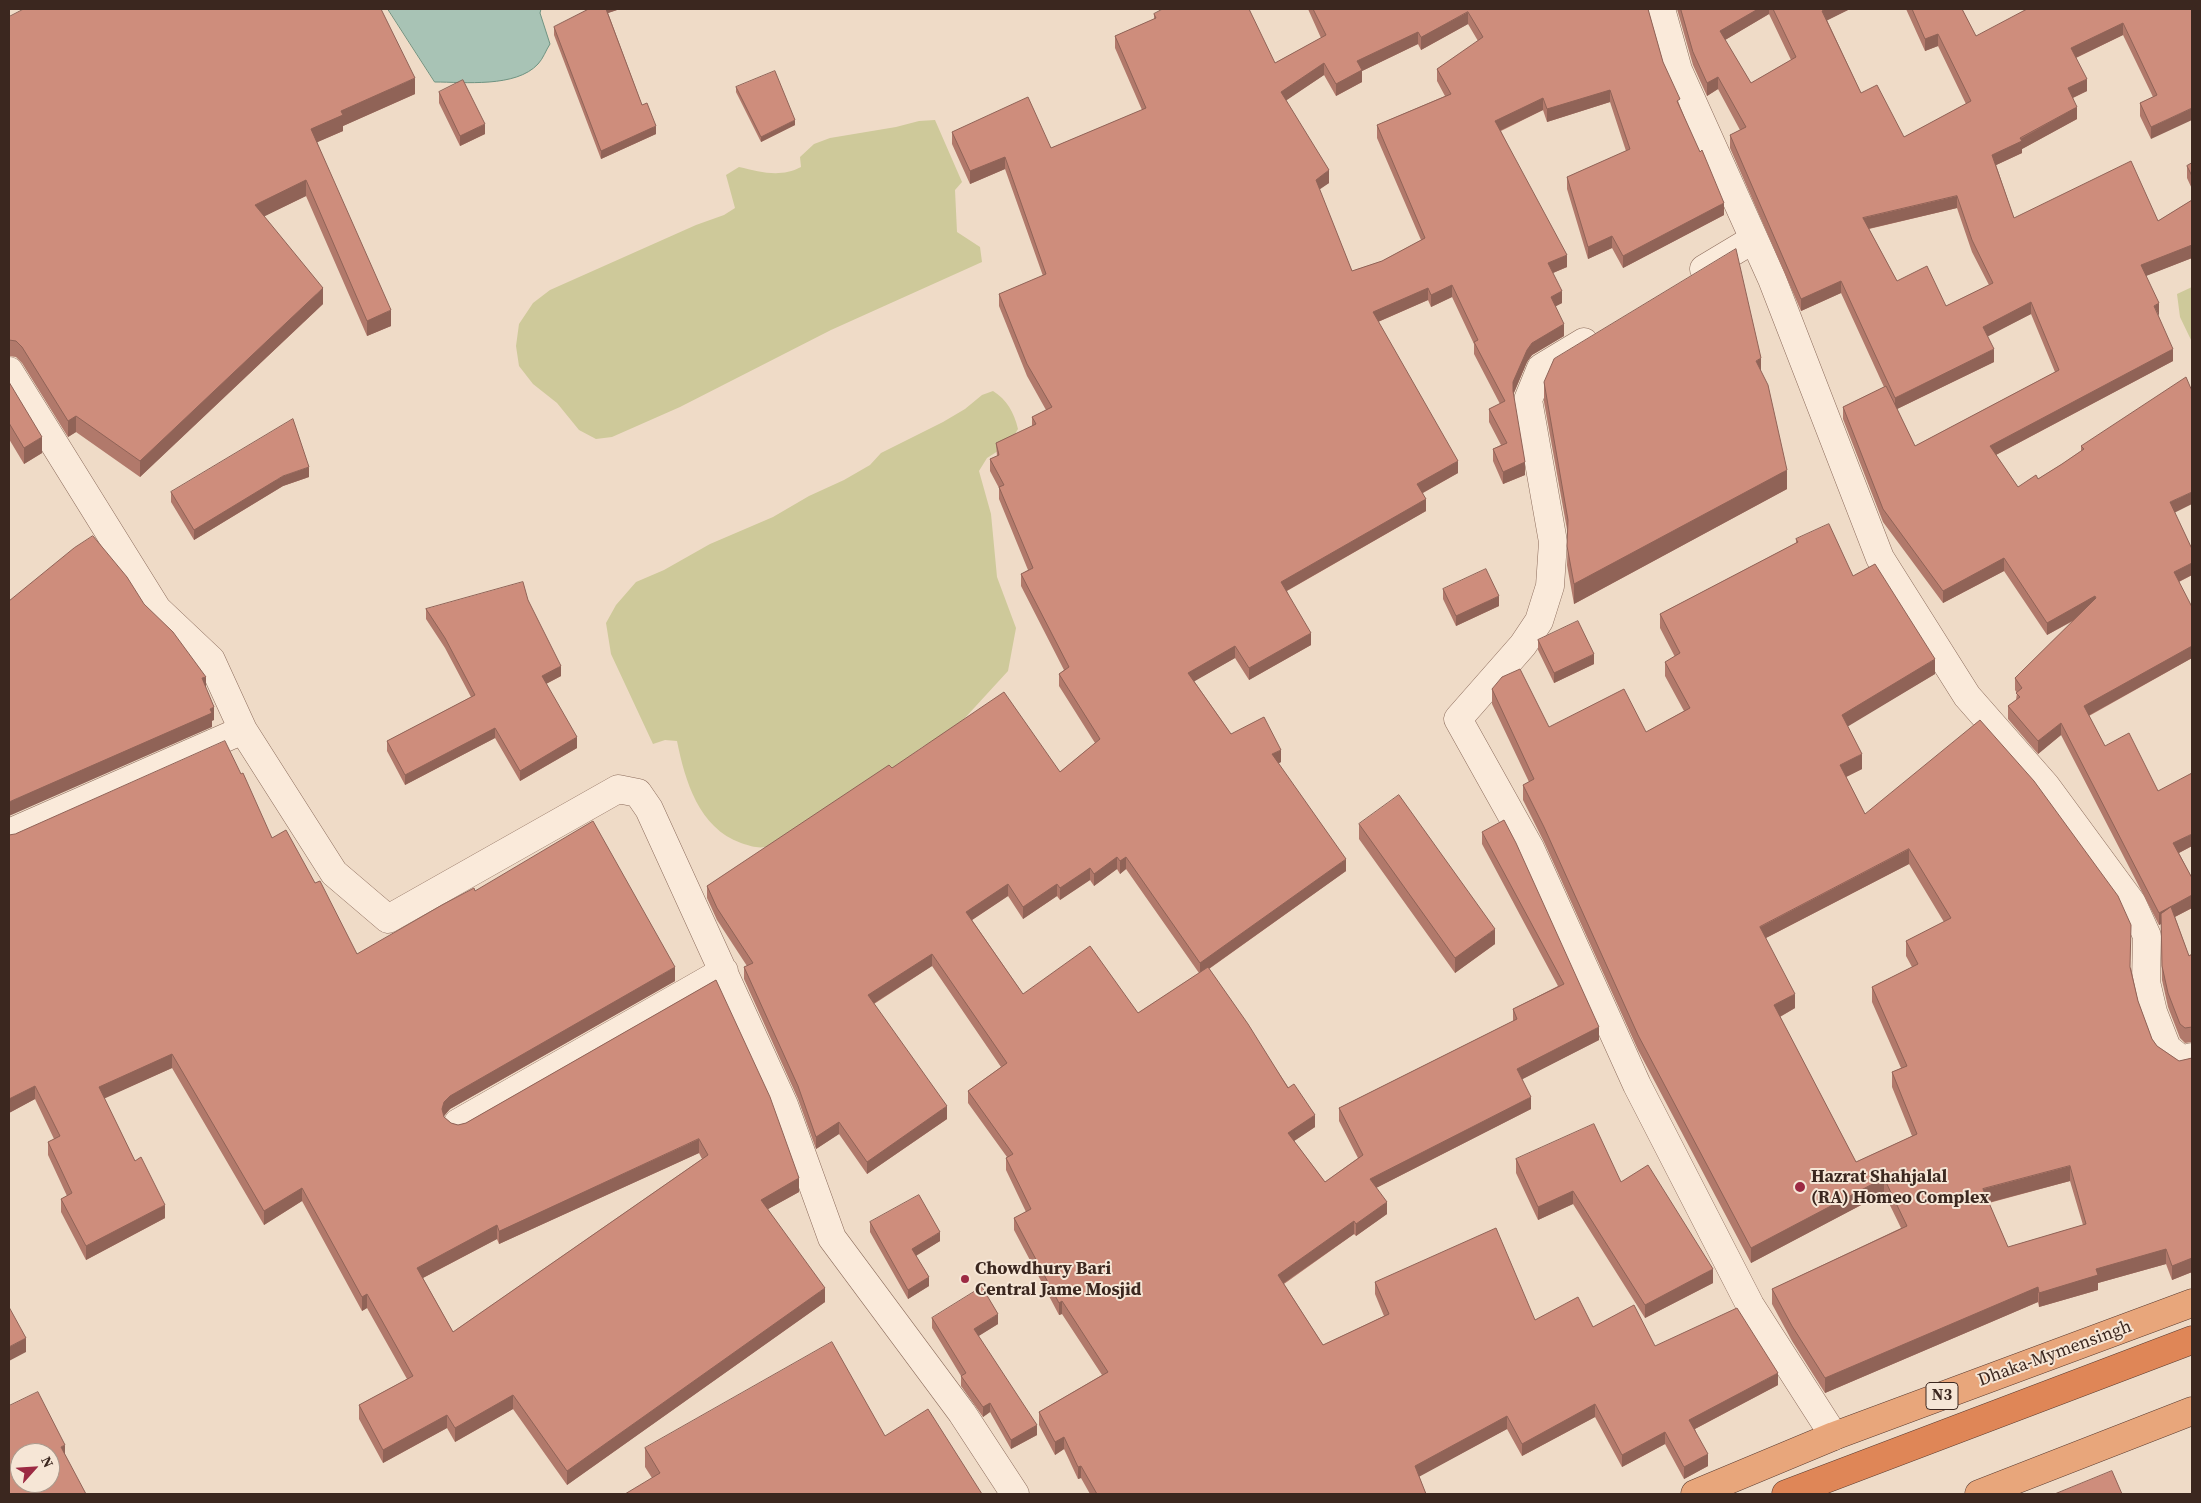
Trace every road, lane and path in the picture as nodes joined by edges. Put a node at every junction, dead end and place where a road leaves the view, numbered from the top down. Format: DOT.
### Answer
graph roads {
  1 [pos="1660,9"];
  2 [pos="1754,239"];
  3 [pos="1686,279"];
  4 [pos="1608,328"];
  5 [pos="9,371"];
  6 [pos="243,730"];
  7 [pos="9,834"];
  8 [pos="724,971"];
  9 [pos="2192,1057"];
  10 [pos="458,1123"];
  11 [pos="2192,1303"];
  12 [pos="2192,1340"];
  13 [pos="2192,1411"];
  14 [pos="1834,1436"];
  15 [pos="1015,1494"];
  16 [pos="1695,1494"];
  17 [pos="1786,1494"];
  18 [pos="1980,1494"];
  1 -- 2 [label="street"];
  2 -- 3 [label="street"];
  2 -- 9 [label="street"];
  4 -- 14 [label="street"];
  5 -- 6 [label="street"];
  6 -- 7 [label="street"];
  6 -- 8 [label="street"];
  8 -- 10 [label="street"];
  8 -- 15 [label="street"];
  11 -- 14 [label="highway, Dhaka-Mymensingh / N3"];
  12 -- 17 [label="highway"];
  13 -- 18 [label="highway"];
  14 -- 16 [label="highway, Dhaka-Mymensingh / N3"];
}
